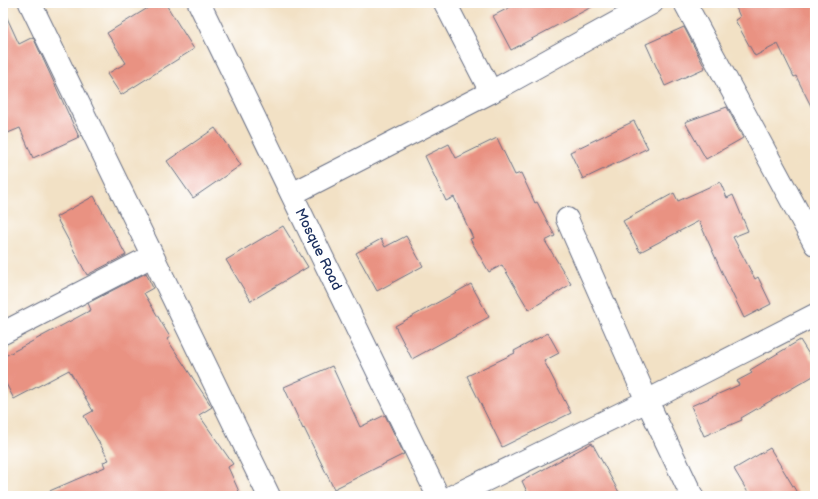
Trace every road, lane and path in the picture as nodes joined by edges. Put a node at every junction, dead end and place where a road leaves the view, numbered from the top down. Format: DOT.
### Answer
graph roads {
  1 [pos="30,3"];
  2 [pos="199,3"];
  3 [pos="445,3"];
  4 [pos="652,3"];
  5 [pos="685,3"];
  6 [pos="491,92"];
  7 [pos="292,194"];
  8 [pos="567,219"];
  9 [pos="815,244"];
  10 [pos="152,256"];
  11 [pos="815,315"];
  12 [pos="3,333"];
  13 [pos="647,401"];
  14 [pos="269,496"];
  15 [pos="438,496"];
  16 [pos="453,496"];
  17 [pos="692,496"];
  1 -- 10 [label="street"];
  2 -- 7 [label="street, Mosque Road"];
  3 -- 6 [label="street"];
  4 -- 6 [label="street"];
  5 -- 9 [label="street"];
  6 -- 7 [label="street"];
  7 -- 15 [label="street, Mosque Road"];
  8 -- 13 [label="street"];
  10 -- 12 [label="street"];
  10 -- 14 [label="street"];
  11 -- 13 [label="street"];
  13 -- 16 [label="street"];
  13 -- 17 [label="street"];
}
